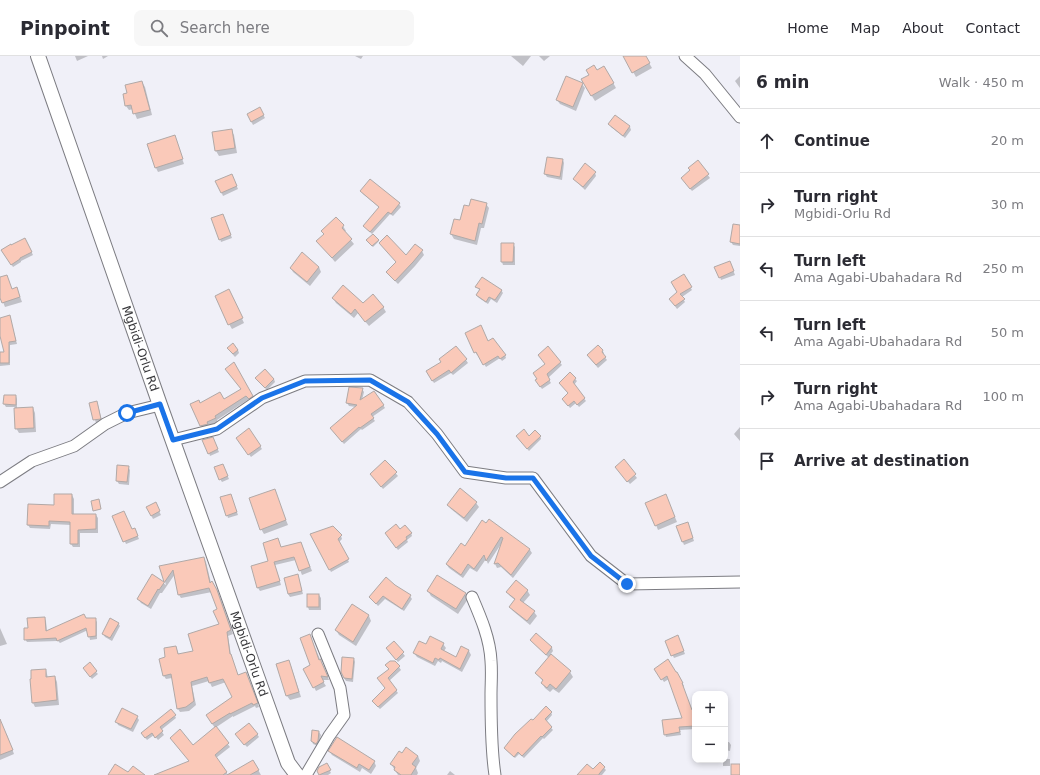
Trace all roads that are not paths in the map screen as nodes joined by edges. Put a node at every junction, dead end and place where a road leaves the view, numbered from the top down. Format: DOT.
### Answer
graph roads {
  1 [pos="38,56"];
  2 [pos="685,56"];
  3 [pos="740,117"];
  4 [pos="160,404"];
  5 [pos="173,440"];
  6 [pos="0,482"];
  7 [pos="740,582"];
  8 [pos="472,597"];
  9 [pos="318,634"];
  10 [pos="297,775"];
  11 [pos="306,775"];
  12 [pos="495,775"];
  1 -- 4 [label="main road, Mgbidi-Orlu Rd"];
  2 -- 3 [label="street"];
  4 -- 5 [label="main road, Mgbidi-Orlu Rd"];
  4 -- 6 [label="street"];
  5 -- 7 [label="street"];
  5 -- 10 [label="main road, Mgbidi-Orlu Rd"];
  8 -- 12 [label="street"];
  9 -- 11 [label="street"];
}
